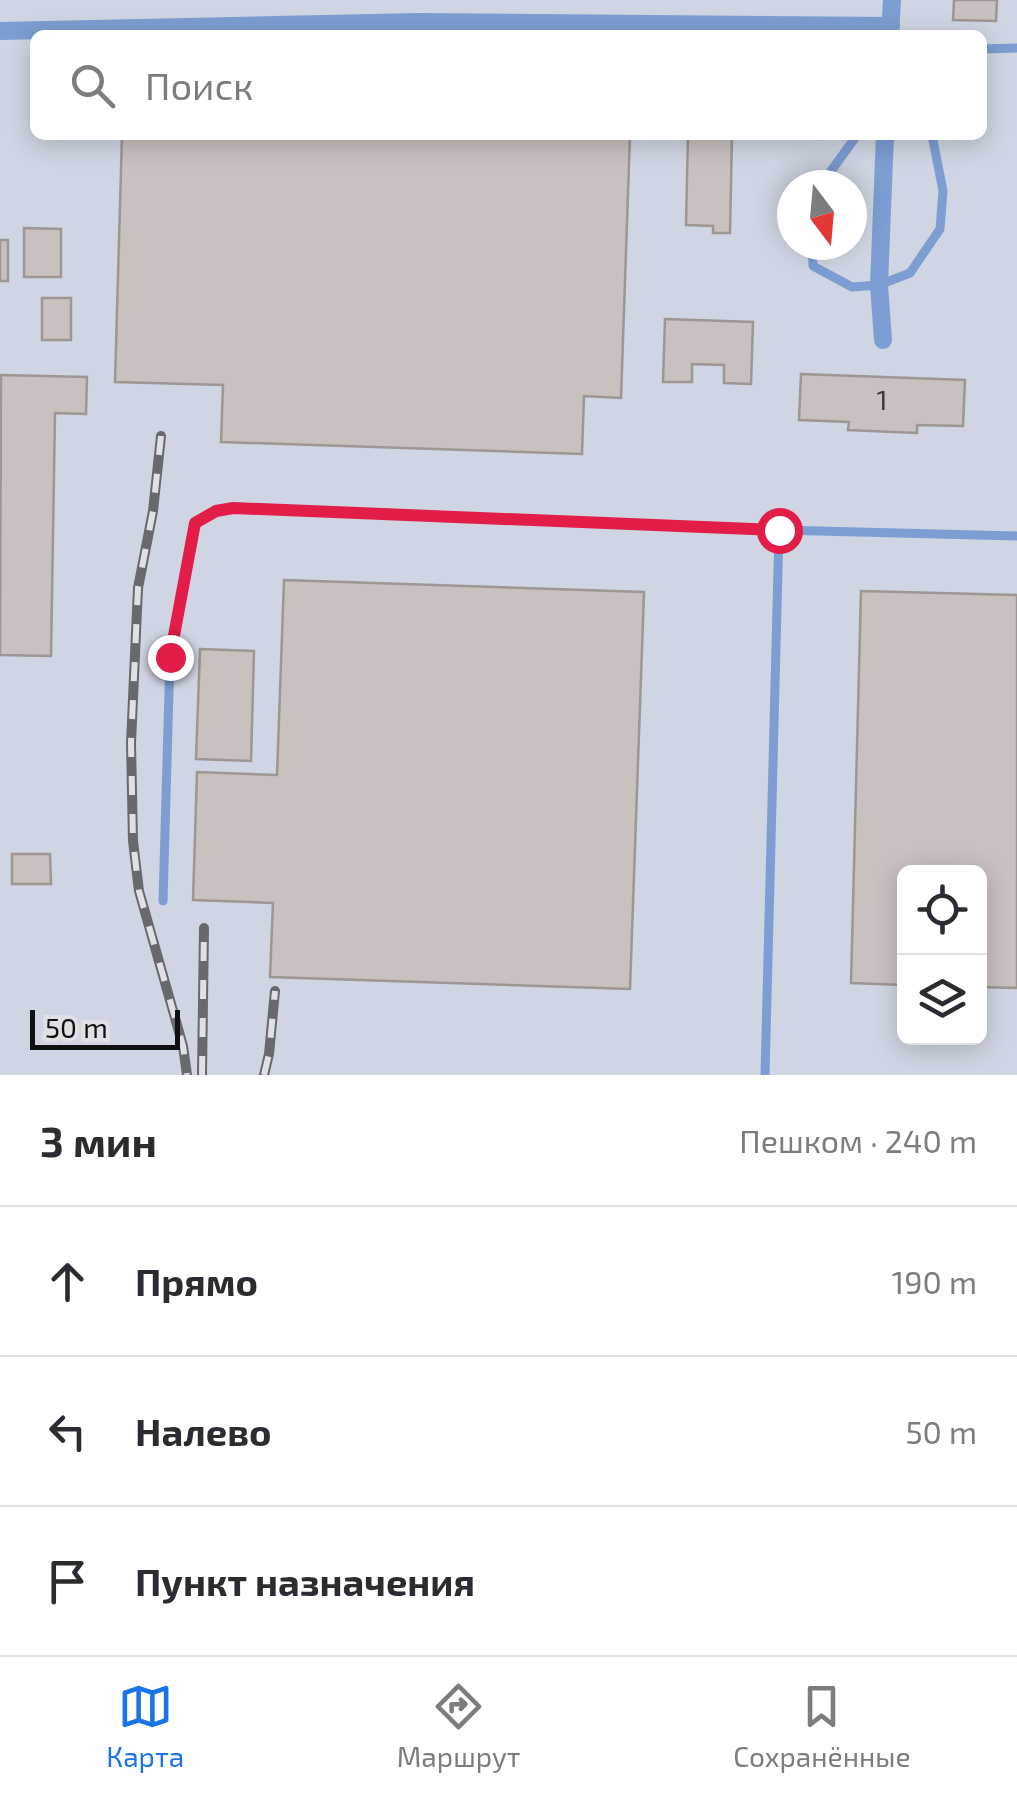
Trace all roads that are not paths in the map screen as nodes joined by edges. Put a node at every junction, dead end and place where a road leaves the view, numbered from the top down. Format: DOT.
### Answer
graph roads {
  1 [pos="892,0"];
  2 [pos="30,30"];
  3 [pos="46,30"];
  4 [pos="797,30"];
  5 [pos="892,30"];
  6 [pos="0,31"];
  7 [pos="1017,48"];
  8 [pos="987,49"];
  9 [pos="854,140"];
  10 [pos="885,140"];
  11 [pos="933,140"];
  12 [pos="832,170"];
  13 [pos="813,260"];
  14 [pos="879,285"];
  15 [pos="883,340"];
  16 [pos="779,530"];
  17 [pos="1017,536"];
  18 [pos="162,901"];
  19 [pos="765,1075"];
  1 -- 5 [label="street"];
  2 -- 6 [label="street"];
  3 -- 4 [label="street"];
  7 -- 8 [label="lane"];
  9 -- 12 [label="lane"];
  10 -- 14 [label="street"];
  11 -- 14 [label="lane"];
  13 -- 14 [label="lane"];
  14 -- 15 [label="street"];
  16 -- 17 [label="lane"];
  16 -- 18 [label="lane"];
  16 -- 19 [label="lane"];
}
